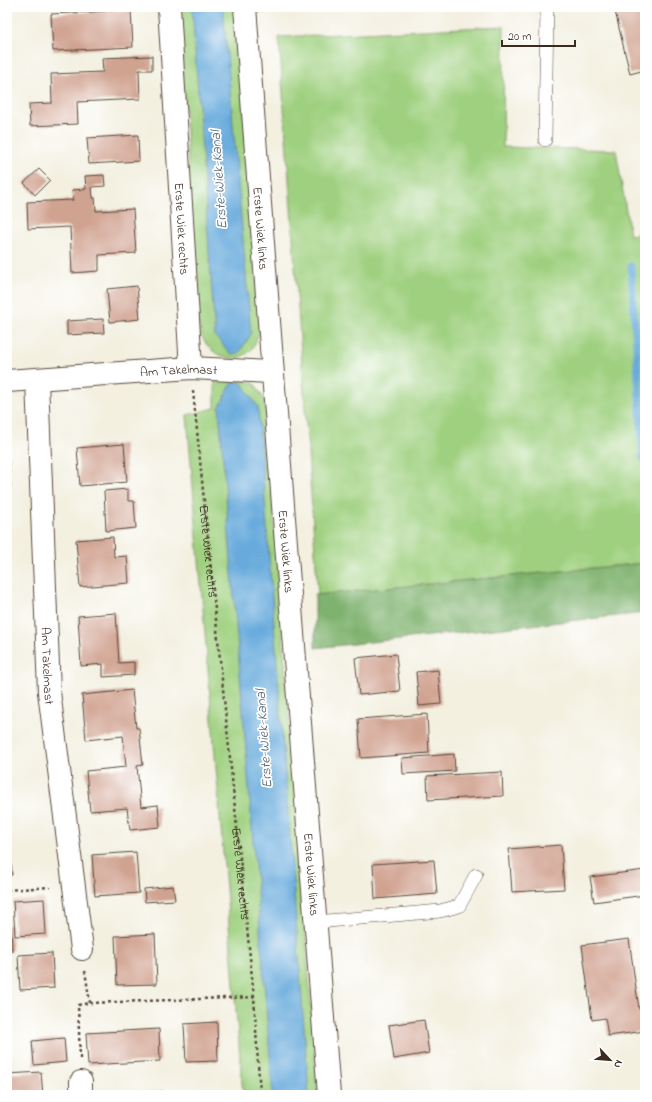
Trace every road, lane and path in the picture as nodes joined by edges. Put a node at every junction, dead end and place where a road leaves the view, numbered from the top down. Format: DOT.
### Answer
graph roads {
  1 [pos="168,7"];
  2 [pos="244,7"];
  3 [pos="547,7"];
  4 [pos="545,140"];
  5 [pos="191,368"];
  6 [pos="271,372"];
  7 [pos="38,380"];
  8 [pos="7,382"];
  9 [pos="476,875"];
  10 [pos="73,885"];
  11 [pos="7,890"];
  12 [pos="316,922"];
  13 [pos="82,949"];
  14 [pos="254,997"];
  15 [pos="90,1003"];
  16 [pos="81,1088"];
  17 [pos="260,1095"];
  18 [pos="329,1095"];
  1 -- 5 [label="street, Erste Wiek rechts"];
  2 -- 6 [label="street, Erste Wiek links"];
  3 -- 4 [label="lane"];
  5 -- 6 [label="street, Am Takelmast"];
  5 -- 7 [label="street, Am Takelmast"];
  5 -- 14 [label="path, Erste Wiek rechts"];
  6 -- 12 [label="street, Erste Wiek links"];
  7 -- 8 [label="street, Am Takelmast"];
  7 -- 10 [label="street, Am Takelmast"];
  9 -- 12 [label="lane"];
  10 -- 11 [label="path"];
  10 -- 13 [label="street, Am Takelmast"];
  12 -- 18 [label="street, Erste Wiek links"];
  13 -- 15 [label="path"];
  14 -- 15 [label="path"];
  14 -- 17 [label="path, Erste Wiek rechts"];
  15 -- 16 [label="path"];
}
